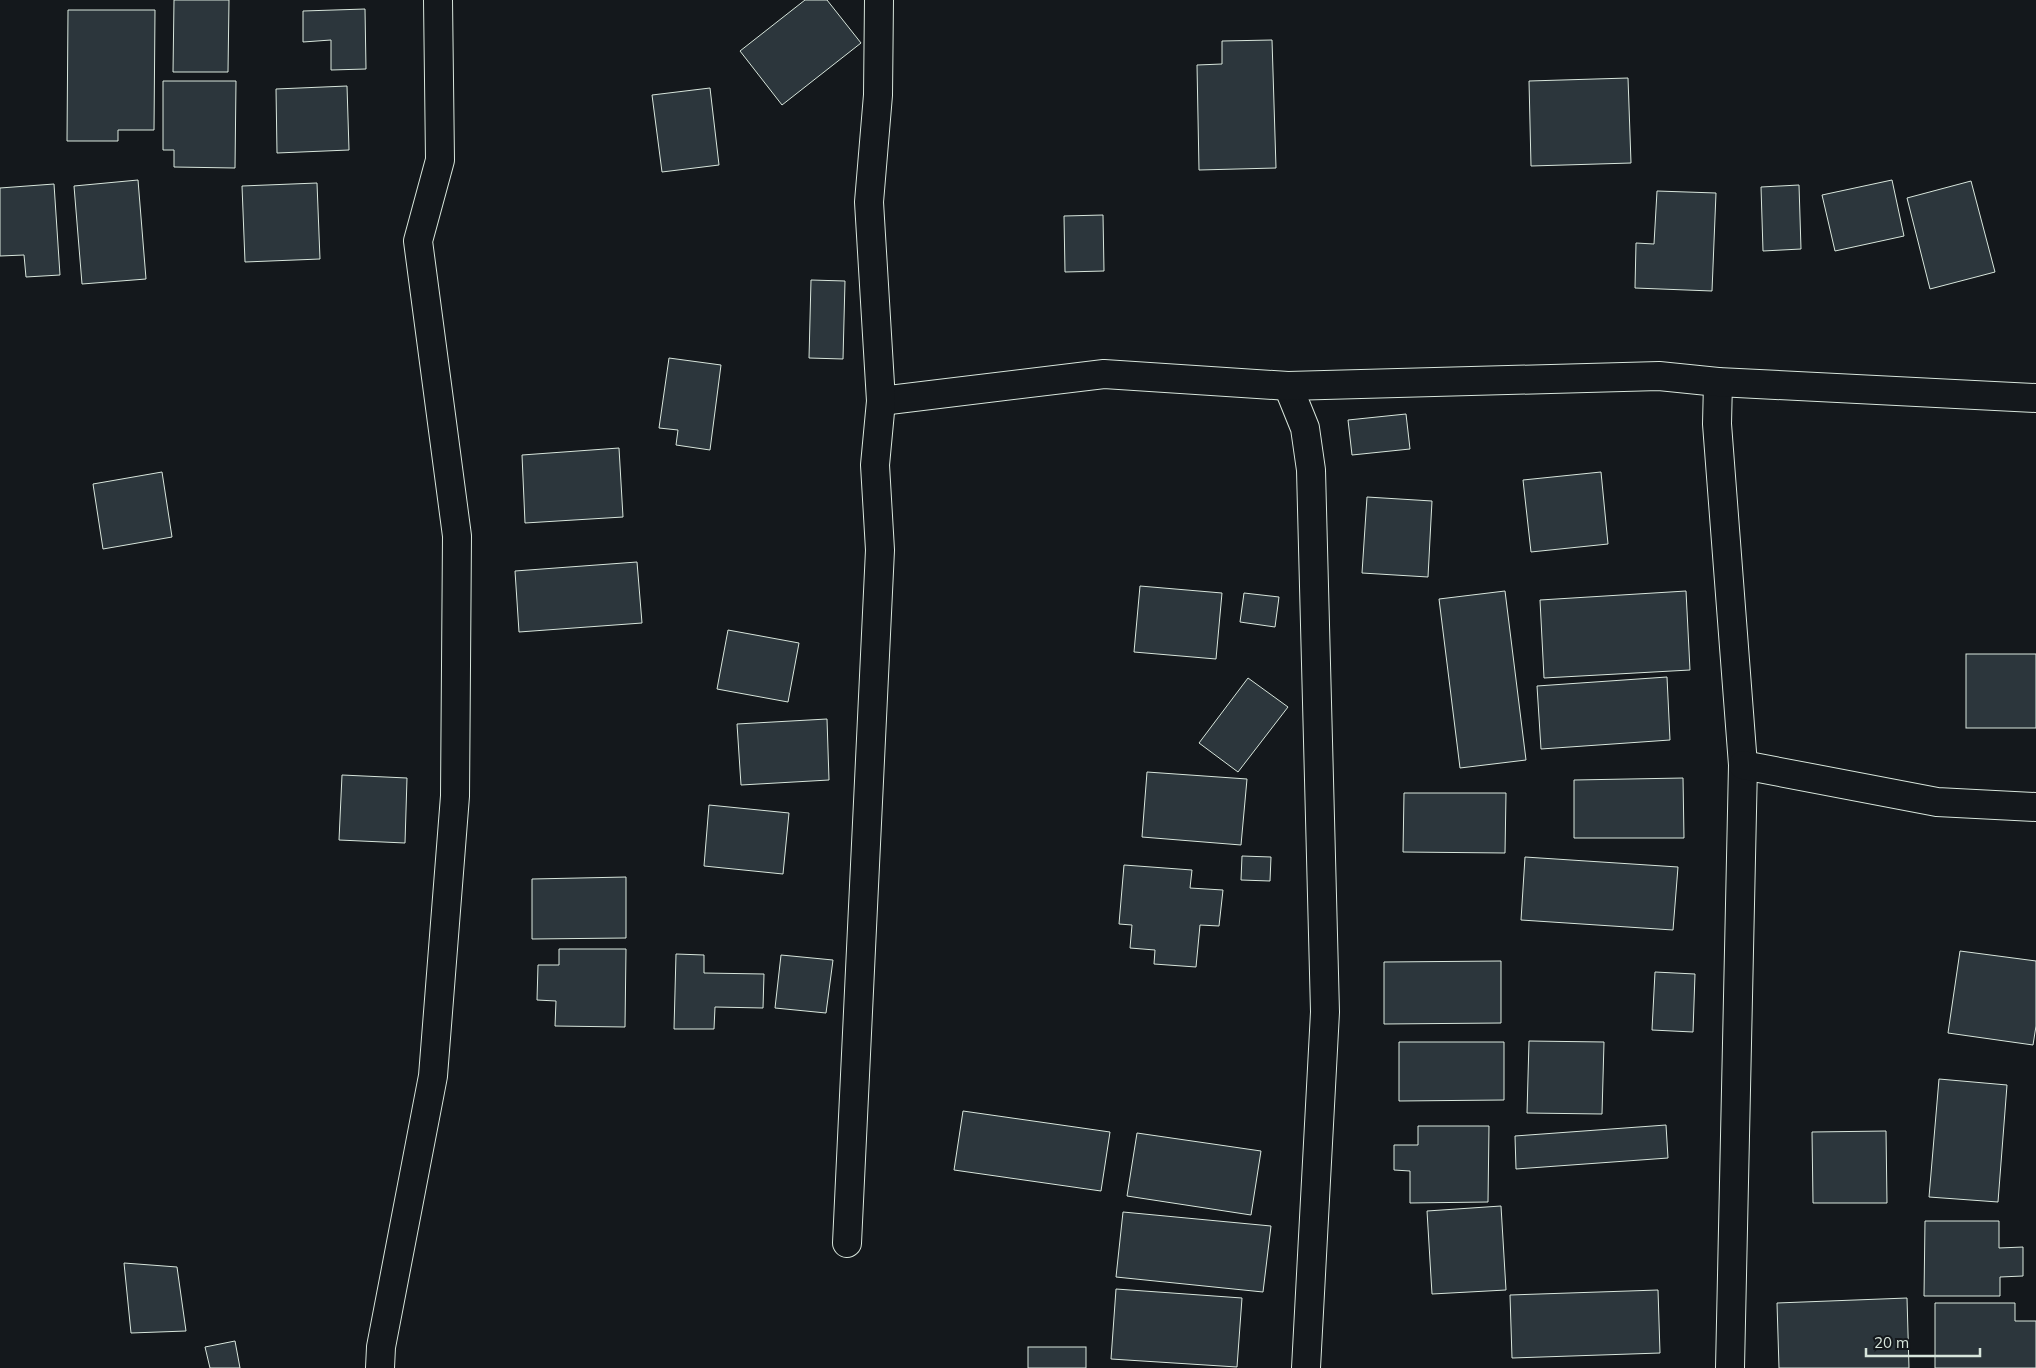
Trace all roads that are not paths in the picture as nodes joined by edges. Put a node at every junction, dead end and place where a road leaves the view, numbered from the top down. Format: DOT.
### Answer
graph roads {
  1 [pos="438,0"];
  2 [pos="879,0"];
  3 [pos="1718,382"];
  4 [pos="1288,386"];
  5 [pos="2036,398"];
  6 [pos="881,401"];
  7 [pos="1743,765"];
  8 [pos="2036,807"];
  9 [pos="847,1243"];
  10 [pos="380,1368"];
  11 [pos="1306,1368"];
  12 [pos="1730,1368"];
  1 -- 10 [label="street"];
  2 -- 6 [label="street"];
  3 -- 4 [label="street"];
  3 -- 5 [label="street"];
  3 -- 7 [label="street"];
  4 -- 6 [label="street"];
  4 -- 11 [label="street"];
  6 -- 9 [label="street"];
  7 -- 8 [label="street"];
  7 -- 12 [label="street"];
}
